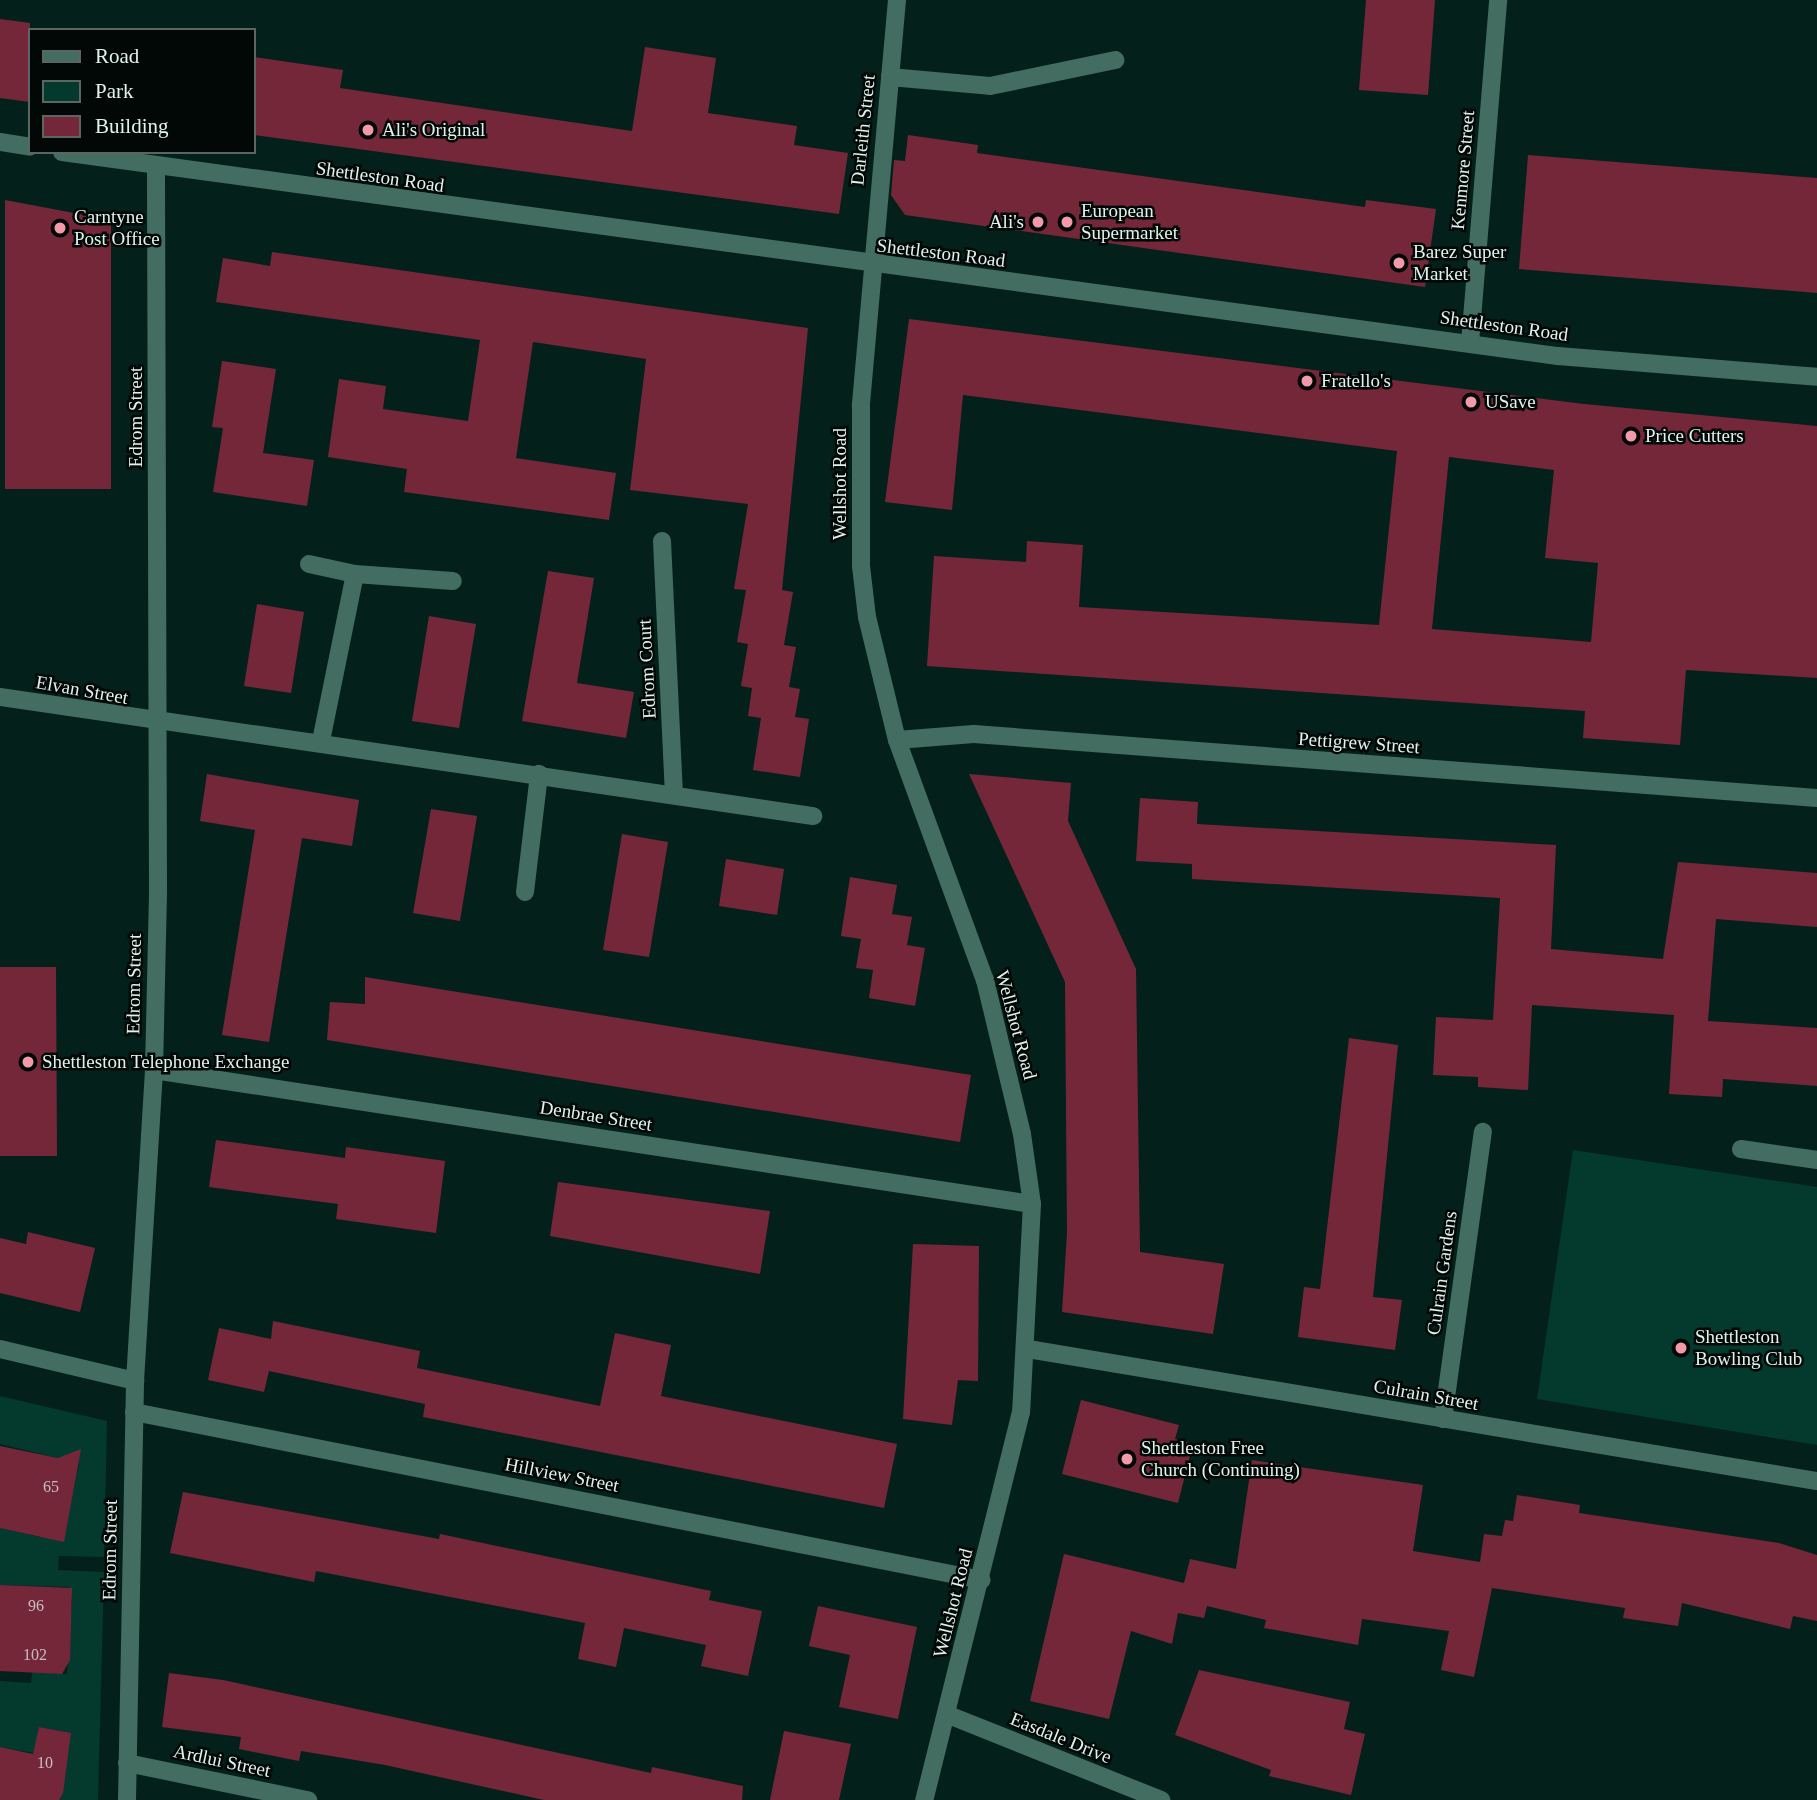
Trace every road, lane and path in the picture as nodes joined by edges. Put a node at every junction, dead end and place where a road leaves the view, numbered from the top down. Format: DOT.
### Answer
graph roads {
  1 [pos="897,0"];
  2 [pos="1498,0"];
  3 [pos="1115,60"];
  4 [pos="890,77"];
  5 [pos="0,142"];
  6 [pos="28,147"];
  7 [pos="75,154"];
  8 [pos="156,167"];
  9 [pos="871,265"];
  10 [pos="1470,343"];
  11 [pos="1817,377"];
  12 [pos="662,541"];
  13 [pos="309,564"];
  14 [pos="355,574"];
  15 [pos="453,581"];
  16 [pos="0,697"];
  17 [pos="158,724"];
  18 [pos="897,740"];
  19 [pos="321,741"];
  20 [pos="539,774"];
  21 [pos="674,794"];
  22 [pos="1817,798"];
  23 [pos="813,816"];
  24 [pos="525,892"];
  25 [pos="154,1070"];
  26 [pos="1483,1132"];
  27 [pos="1741,1149"];
  28 [pos="1817,1160"];
  29 [pos="1032,1204"];
  30 [pos="0,1349"];
  31 [pos="1028,1349"];
  32 [pos="135,1381"];
  33 [pos="134,1412"];
  34 [pos="1443,1419"];
  35 [pos="1817,1481"];
  36 [pos="982,1580"];
  37 [pos="946,1714"];
  38 [pos="127,1763"];
  39 [pos="127,1800"];
  40 [pos="307,1800"];
  41 [pos="924,1800"];
  42 [pos="1161,1800"];
  1 -- 4 [label="street, Darleith Street"];
  2 -- 10 [label="street, Kenmore Street"];
  3 -- 4 [label="street"];
  4 -- 9 [label="street, Darleith Street"];
  5 -- 6 [label="street"];
  7 -- 8 [label="street, Shettleston Road"];
  8 -- 9 [label="street, Shettleston Road"];
  8 -- 17 [label="street, Edrom Street"];
  9 -- 10 [label="street, Shettleston Road"];
  9 -- 18 [label="street, Wellshot Road"];
  10 -- 11 [label="street, Shettleston Road"];
  12 -- 21 [label="street, Edrom Court"];
  13 -- 14 [label="street"];
  14 -- 15 [label="street"];
  14 -- 19 [label="street"];
  16 -- 17 [label="street, Elvan Street"];
  17 -- 19 [label="street"];
  17 -- 25 [label="street, Edrom Street"];
  18 -- 22 [label="street, Pettigrew Street"];
  18 -- 29 [label="street, Wellshot Road"];
  19 -- 20 [label="street"];
  20 -- 21 [label="street"];
  20 -- 24 [label="street"];
  21 -- 23 [label="street"];
  25 -- 29 [label="street, Denbrae Street"];
  25 -- 32 [label="street, Edrom Street"];
  26 -- 34 [label="street, Culrain Gardens"];
  27 -- 28 [label="street"];
  29 -- 31 [label="street, Wellshot Road"];
  30 -- 32 [label="street"];
  31 -- 34 [label="street, Culrain Street"];
  31 -- 36 [label="street, Wellshot Road"];
  32 -- 33 [label="street, Edrom Street"];
  33 -- 36 [label="street, Hillview Street"];
  33 -- 38 [label="street, Edrom Street"];
  34 -- 35 [label="street, Culrain Street"];
  36 -- 37 [label="street, Wellshot Road"];
  37 -- 41 [label="street, Wellshot Road"];
  37 -- 42 [label="street, Easdale Drive"];
  38 -- 39 [label="street, Edrom Street"];
  38 -- 40 [label="street, Ardlui Street"];
}
